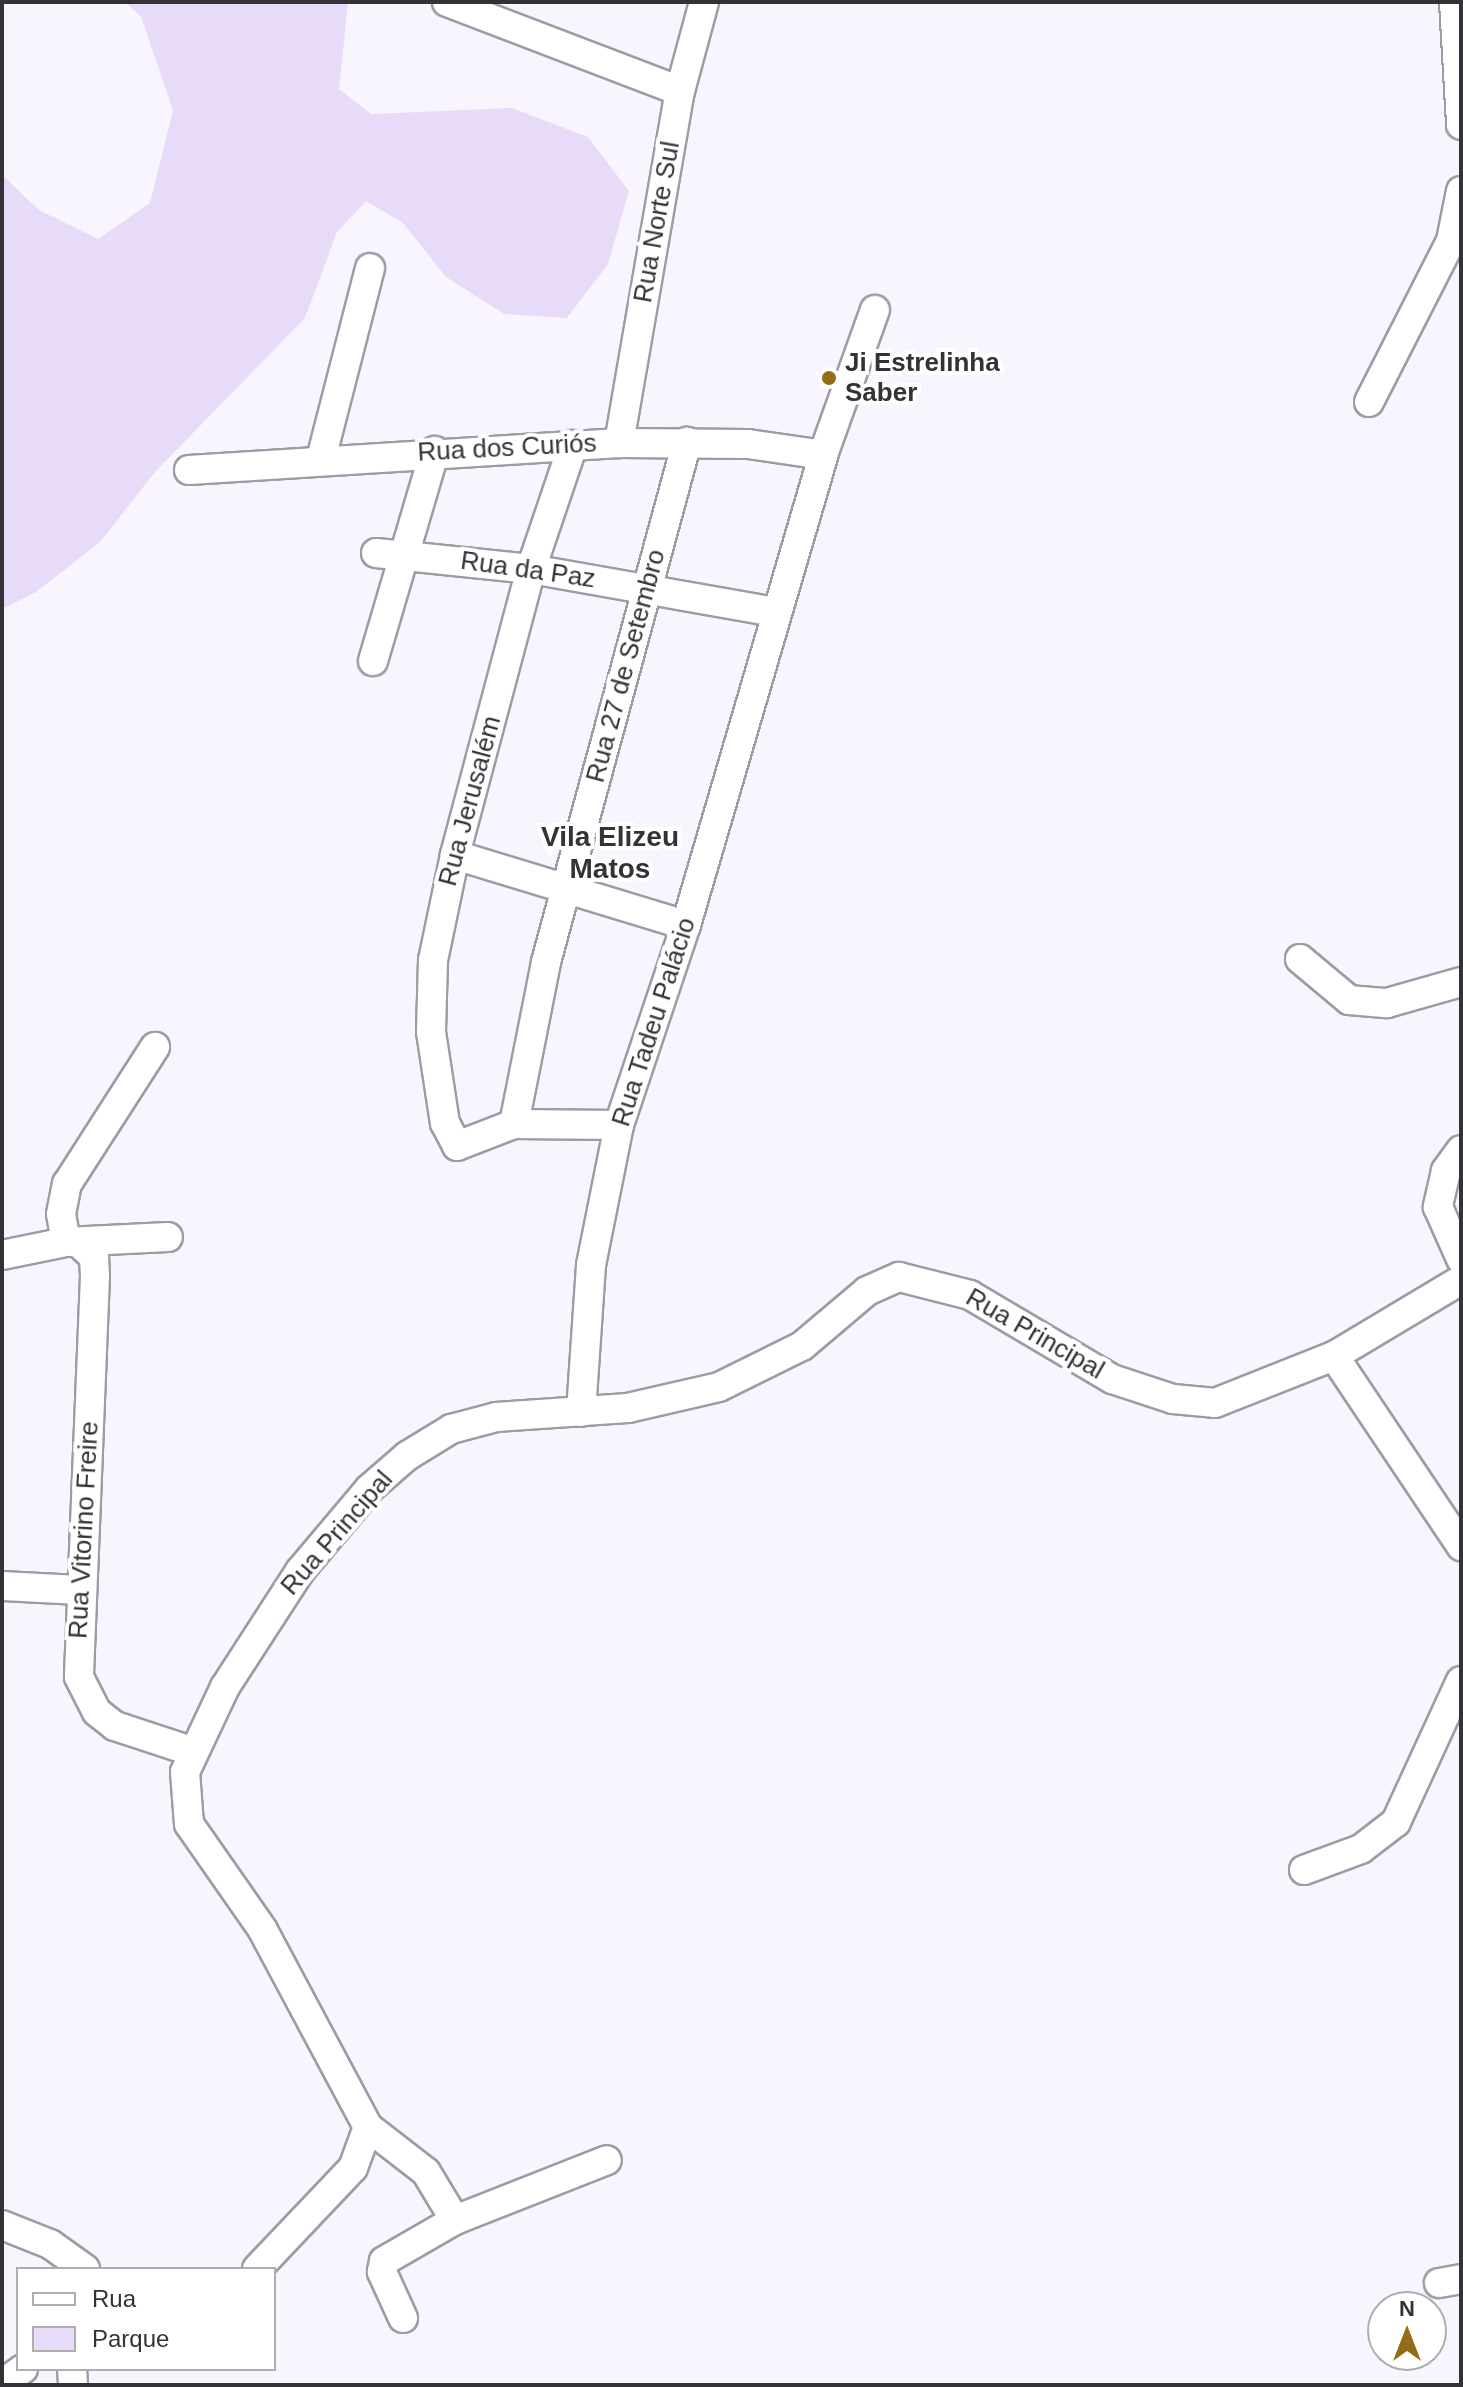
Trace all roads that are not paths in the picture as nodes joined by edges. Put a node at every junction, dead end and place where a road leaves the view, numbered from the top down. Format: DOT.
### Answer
graph roads {
  1 [pos="447,2"];
  2 [pos="704,2"];
  3 [pos="1454,2"];
  4 [pos="680,91"];
  5 [pos="1461,125"];
  6 [pos="1461,191"];
  7 [pos="370,268"];
  8 [pos="875,310"];
  9 [pos="1369,402"];
  10 [pos="687,442"];
  11 [pos="619,443"];
  12 [pos="573,445"];
  13 [pos="435,451"];
  14 [pos="823,455"];
  15 [pos="321,459"];
  16 [pos="189,470"];
  17 [pos="376,553"];
  18 [pos="408,554"];
  19 [pos="531,569"];
  20 [pos="646,587"];
  21 [pos="774,612"];
  22 [pos="373,661"];
  23 [pos="455,855"];
  24 [pos="568,888"];
  25 [pos="686,925"];
  26 [pos="1300,959"];
  27 [pos="1461,982"];
  28 [pos="155,1047"];
  29 [pos="514,1124"];
  30 [pos="619,1125"];
  31 [pos="1461,1150"];
  32 [pos="168,1237"];
  33 [pos="73,1244"];
  34 [pos="2,1255"];
  35 [pos="1461,1259"];
  36 [pos="1461,1280"];
  37 [pos="1334,1356"];
  38 [pos="581,1412"];
  39 [pos="1461,1546"];
  40 [pos="2,1586"];
  41 [pos="79,1590"];
  42 [pos="1461,1681"];
  43 [pos="191,1751"];
  44 [pos="1304,1870"];
  45 [pos="368,2127"];
  46 [pos="607,2160"];
  47 [pos="455,2220"];
  48 [pos="2,2225"];
  49 [pos="82,2267"];
  50 [pos="259,2267"];
  51 [pos="403,2318"];
  52 [pos="20,2371"];
  53 [pos="2,2384"];
  1 -- 4 [label="street"];
  2 -- 4 [label="street, Rua Norte Sul"];
  3 -- 5 [label="street"];
  4 -- 11 [label="street, Rua Norte Sul"];
  6 -- 9 [label="street"];
  7 -- 15 [label="street"];
  8 -- 14 [label="street, Rua Tadeu Palácio"];
  10 -- 11 [label="street, Rua dos Curiós"];
  10 -- 14 [label="street, Rua dos Curiós"];
  10 -- 20 [label="street, Rua 27 de Setembro"];
  11 -- 12 [label="street, Rua dos Curiós"];
  12 -- 13 [label="street, Rua dos Curiós"];
  12 -- 19 [label="street, Rua Jerusalém"];
  13 -- 15 [label="street, Rua dos Curiós"];
  13 -- 18 [label="street"];
  14 -- 21 [label="street, Rua Tadeu Palácio"];
  15 -- 16 [label="street, Rua dos Curiós"];
  17 -- 18 [label="street, Rua da Paz"];
  18 -- 19 [label="street, Rua da Paz"];
  18 -- 22 [label="street"];
  19 -- 20 [label="street, Rua da Paz"];
  19 -- 23 [label="street, Rua Jerusalém"];
  20 -- 21 [label="street, Rua da Paz"];
  20 -- 24 [label="street, Rua 27 de Setembro"];
  21 -- 25 [label="street, Rua Tadeu Palácio"];
  23 -- 24 [label="street"];
  23 -- 29 [label="street, Rua Jerusalém"];
  24 -- 25 [label="street"];
  24 -- 29 [label="street, Rua 27 de Setembro"];
  25 -- 30 [label="street, Rua Tadeu Palácio"];
  26 -- 27 [label="street"];
  28 -- 33 [label="street, Rua Vitorino Freire"];
  29 -- 30 [label="street"];
  30 -- 38 [label="street, Rua Tadeu Palácio"];
  31 -- 35 [label="street"];
  32 -- 33 [label="street"];
  33 -- 34 [label="street"];
  33 -- 41 [label="street, Rua Vitorino Freire"];
  36 -- 37 [label="street, Rua Principal"];
  37 -- 38 [label="street, Rua Principal"];
  37 -- 39 [label="street"];
  38 -- 43 [label="street, Rua Principal"];
  40 -- 41 [label="street"];
  41 -- 43 [label="street, Rua Vitorino Freire"];
  42 -- 44 [label="street"];
  43 -- 45 [label="street, Rua Principal"];
  45 -- 47 [label="street"];
  45 -- 50 [label="street"];
  46 -- 47 [label="street"];
  47 -- 51 [label="street"];
  48 -- 49 [label="street"];
  52 -- 53 [label="street"];
}
